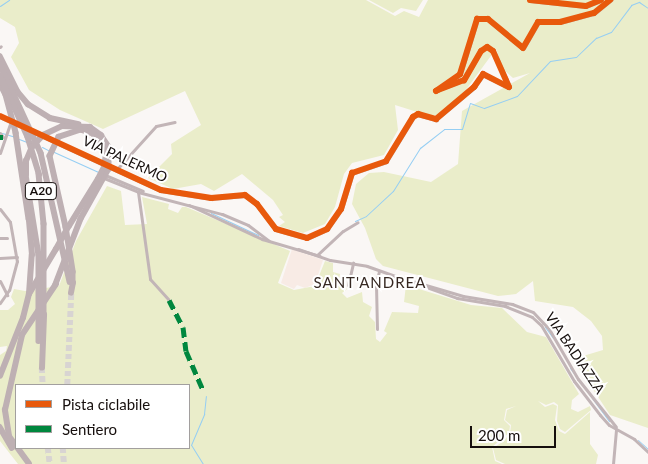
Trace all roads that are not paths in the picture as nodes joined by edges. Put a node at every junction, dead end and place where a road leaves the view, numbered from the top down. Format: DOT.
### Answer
graph roads {
  1 [pos="530,0"];
  2 [pos="601,0"];
  3 [pos="610,0"];
  4 [pos="0,56"];
  5 [pos="0,64"];
  6 [pos="0,75"];
  7 [pos="0,83"];
  8 [pos="0,116"];
  9 [pos="12,120"];
  10 [pos="175,122"];
  11 [pos="78,124"];
  12 [pos="3,136"];
  13 [pos="0,154"];
  14 [pos="108,165"];
  15 [pos="119,170"];
  16 [pos="103,176"];
  17 [pos="138,192"];
  18 [pos="148,193"];
  19 [pos="163,193"];
  20 [pos="0,209"];
  21 [pos="358,222"];
  22 [pos="0,238"];
  23 [pos="7,238"];
  24 [pos="317,255"];
  25 [pos="17,257"];
  26 [pos="0,258"];
  27 [pos="353,263"];
  28 [pos="379,271"];
  29 [pos="0,281"];
  30 [pos="72,284"];
  31 [pos="348,285"];
  32 [pos="71,293"];
  33 [pos="29,294"];
  34 [pos="7,296"];
  35 [pos="169,300"];
  36 [pos="0,303"];
  37 [pos="378,330"];
  38 [pos="41,339"];
  39 [pos="42,366"];
  40 [pos="0,376"];
  41 [pos="0,428"];
  42 [pos="616,428"];
  43 [pos="15,445"];
  44 [pos="15,449"];
  45 [pos="15,449"];
  46 [pos="17,449"];
  47 [pos="648,452"];
  48 [pos="19,454"];
  49 [pos="24,464"];
  50 [pos="28,464"];
  51 [pos="613,464"];
  1 -- 2 [label="main road"];
  3 -- 19 [label="main road, VIA PALERMO"];
  4 -- 11 [label="highway"];
  5 -- 30 [label="highway, A20, bridge"];
  6 -- 38 [label="highway, A20, bridge"];
  7 -- 33 [label="highway, bridge"];
  8 -- 9 [label="main road, VIA PALERMO"];
  9 -- 12 [label="street"];
  9 -- 14 [label="main road, VIA PALERMO"];
  10 -- 15 [label="street"];
  11 -- 38 [label="highway, bridge"];
  11 -- 43 [label="highway, bridge"];
  12 -- 13 [label="street"];
  14 -- 15 [label="main road, VIA PALERMO"];
  14 -- 16 [label="street"];
  15 -- 19 [label="main road, VIA PALERMO"];
  16 -- 17 [label="street"];
  16 -- 18 [label="street"];
  17 -- 18 [label="street"];
  17 -- 35 [label="street"];
  18 -- 19 [label="street"];
  19 -- 24 [label="street, VIA BADIAZZA"];
  20 -- 25 [label="street"];
  21 -- 24 [label="street"];
  22 -- 23 [label="street"];
  24 -- 27 [label="street, VIA BADIAZZA"];
  25 -- 26 [label="street"];
  25 -- 34 [label="street"];
  27 -- 28 [label="street, VIA BADIAZZA"];
  27 -- 31 [label="street"];
  28 -- 37 [label="street"];
  28 -- 42 [label="street, VIA BADIAZZA"];
  29 -- 34 [label="street"];
  30 -- 32 [label="highway, A20"];
  30 -- 33 [label="highway, bridge"];
  33 -- 40 [label="highway"];
  34 -- 36 [label="street"];
  38 -- 39 [label="highway"];
  41 -- 44 [label="highway"];
  42 -- 47 [label="street, VIA BADIAZZA"];
  42 -- 51 [label="street"];
  45 -- 48 [label="highway"];
  46 -- 48 [label="highway, bridge"];
  48 -- 49 [label="highway"];
  48 -- 50 [label="highway"];
}
